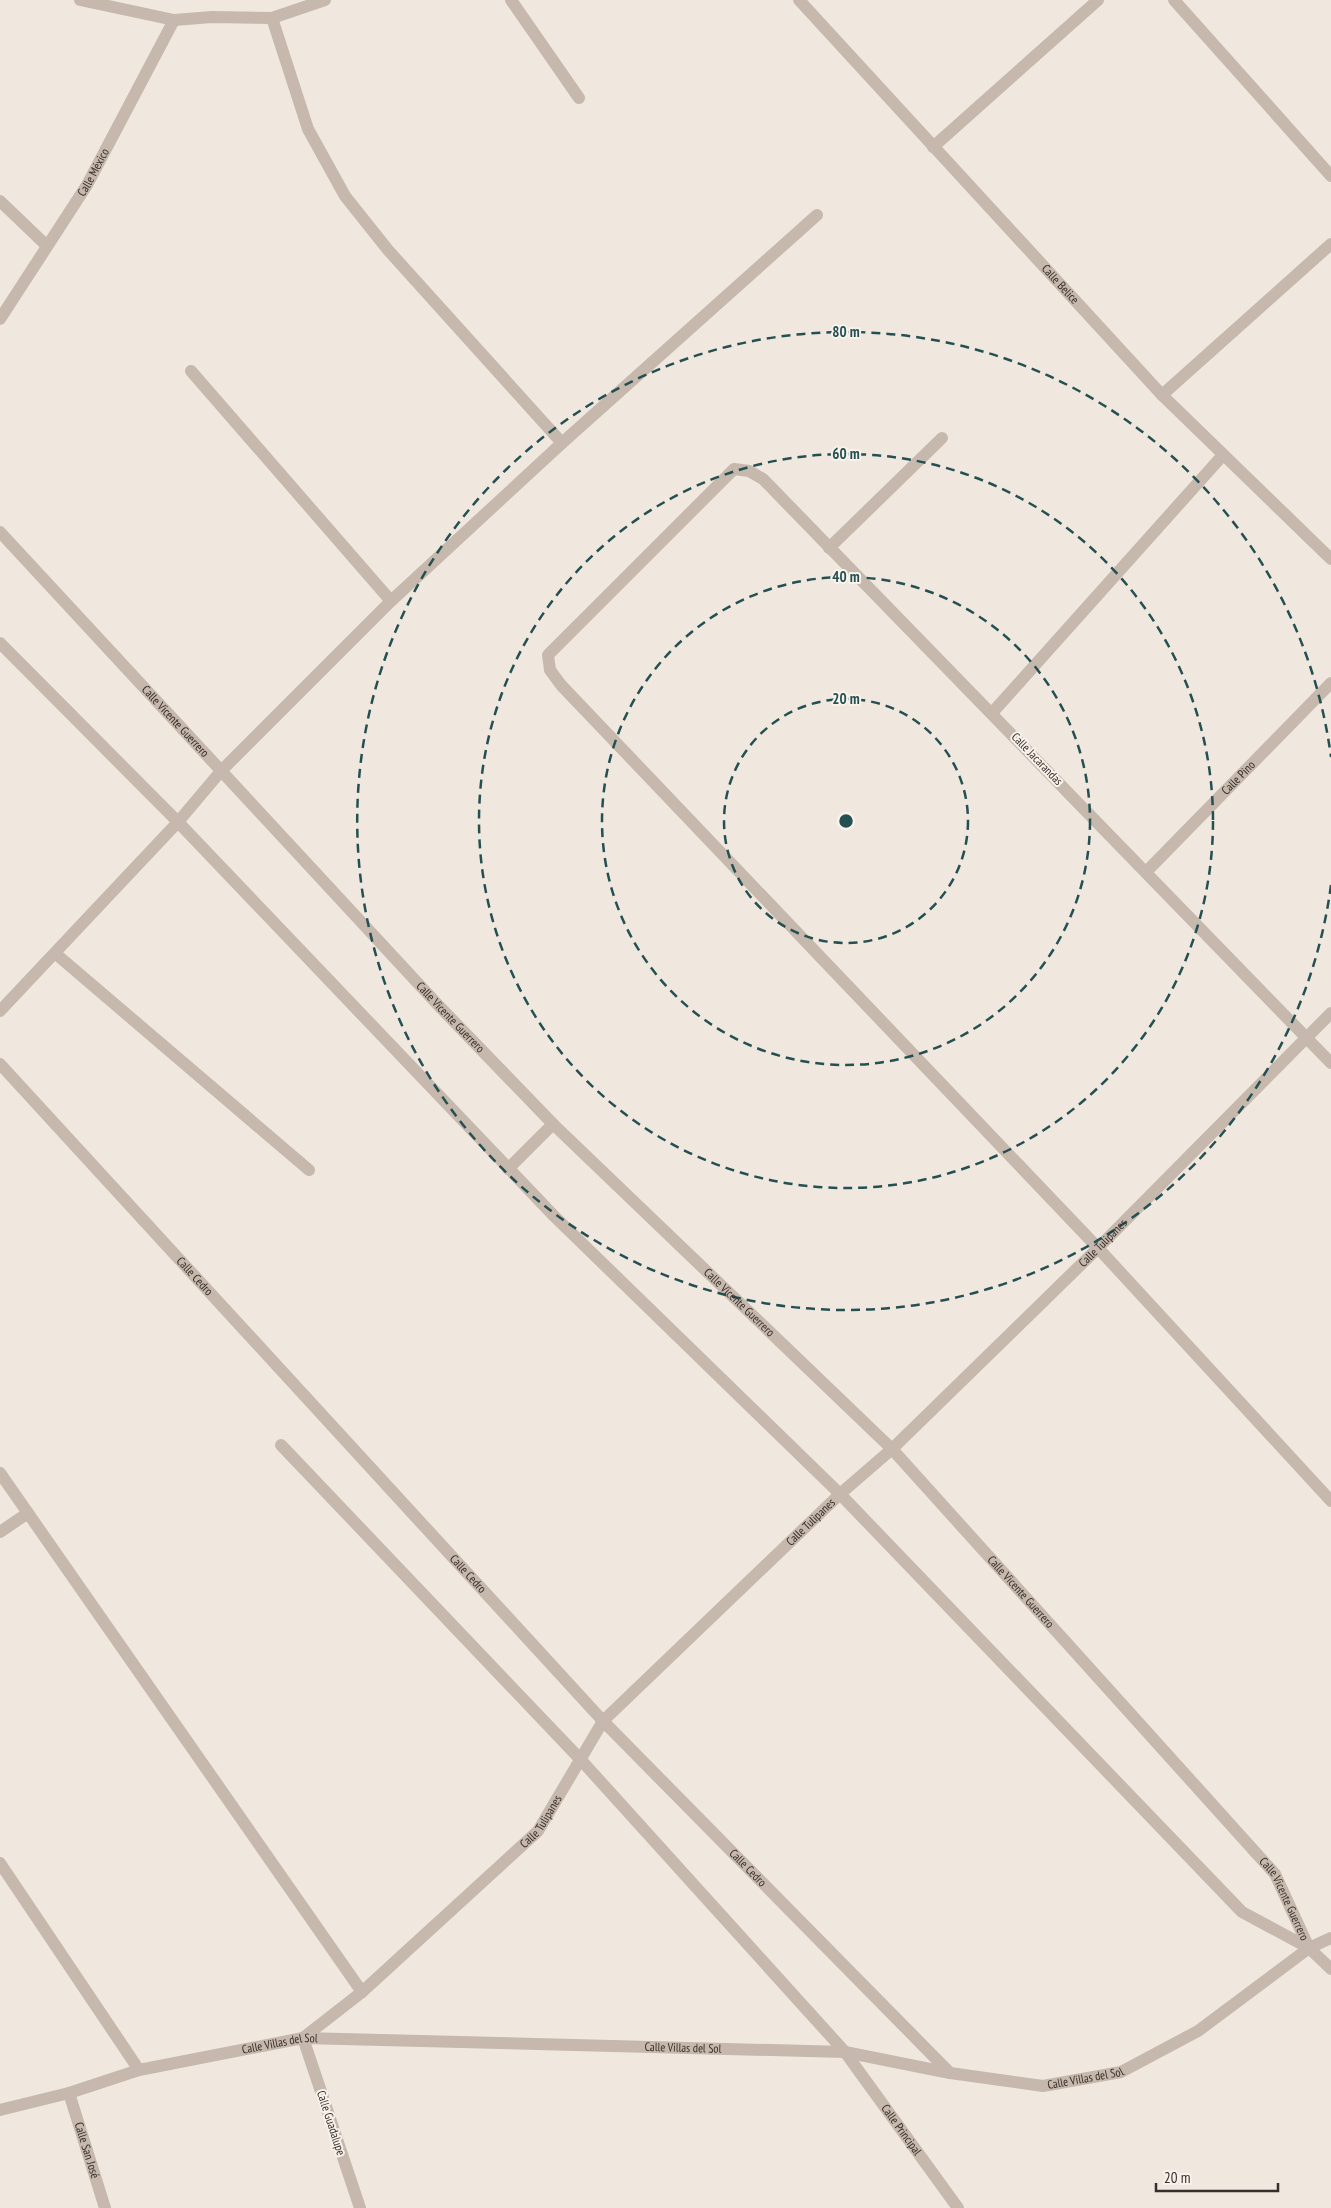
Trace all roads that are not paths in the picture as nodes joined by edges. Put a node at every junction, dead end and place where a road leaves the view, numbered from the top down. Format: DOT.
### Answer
graph roads {
  1 [pos="80,0"];
  2 [pos="325,0"];
  3 [pos="511,0"];
  4 [pos="799,0"];
  5 [pos="1098,0"];
  6 [pos="1174,0"];
  7 [pos="272,18"];
  8 [pos="174,20"];
  9 [pos="579,98"];
  10 [pos="933,147"];
  11 [pos="1331,176"];
  12 [pos="0,201"];
  13 [pos="817,215"];
  14 [pos="1331,244"];
  15 [pos="47,246"];
  16 [pos="0,319"];
  17 [pos="191,371"];
  18 [pos="1162,395"];
  19 [pos="942,438"];
  20 [pos="562,444"];
  21 [pos="1223,455"];
  22 [pos="0,532"];
  23 [pos="829,548"];
  24 [pos="1331,559"];
  25 [pos="391,600"];
  26 [pos="0,644"];
  27 [pos="1331,683"];
  28 [pos="992,713"];
  29 [pos="221,771"];
  30 [pos="178,822"];
  31 [pos="1146,872"];
  32 [pos="56,954"];
  33 [pos="0,1011"];
  34 [pos="1331,1013"];
  35 [pos="1306,1038"];
  36 [pos="1331,1063"];
  37 [pos="0,1064"];
  38 [pos="553,1124"];
  39 [pos="508,1169"];
  40 [pos="309,1170"];
  41 [pos="1098,1248"];
  42 [pos="281,1445"];
  43 [pos="892,1449"];
  44 [pos="0,1473"];
  45 [pos="840,1494"];
  46 [pos="1331,1501"];
  47 [pos="28,1514"];
  48 [pos="0,1532"];
  49 [pos="603,1721"];
  50 [pos="581,1760"];
  51 [pos="0,1863"];
  52 [pos="1331,1938"];
  53 [pos="1309,1948"];
  54 [pos="1331,1969"];
  55 [pos="362,1992"];
  56 [pos="303,2038"];
  57 [pos="845,2052"];
  58 [pos="139,2070"];
  59 [pos="950,2073"];
  60 [pos="68,2093"];
  61 [pos="0,2110"];
  62 [pos="105,2208"];
  63 [pos="360,2208"];
  64 [pos="958,2208"];
  1 -- 8 [label="street"];
  2 -- 7 [label="street"];
  3 -- 9 [label="street"];
  4 -- 10 [label="street, Calle Belice"];
  5 -- 10 [label="street"];
  6 -- 11 [label="street"];
  7 -- 8 [label="street"];
  7 -- 20 [label="street"];
  8 -- 15 [label="street, Calle México"];
  10 -- 18 [label="street, Calle Belice"];
  12 -- 15 [label="street"];
  13 -- 20 [label="street"];
  14 -- 18 [label="street"];
  15 -- 16 [label="street, Calle México"];
  17 -- 25 [label="street"];
  18 -- 21 [label="street, Calle Belice"];
  19 -- 23 [label="street"];
  20 -- 25 [label="street"];
  21 -- 24 [label="street, Calle Belice"];
  21 -- 28 [label="street"];
  22 -- 29 [label="street, Calle Vicente Guerrero"];
  23 -- 28 [label="street, Calle Jacarandas"];
  23 -- 41 [label="street, Calle Jacarandas"];
  25 -- 29 [label="street"];
  26 -- 30 [label="street, Calle Vicente Guerrero"];
  27 -- 31 [label="street, Calle Pino"];
  28 -- 31 [label="street, Calle Jacarandas"];
  29 -- 30 [label="street"];
  29 -- 38 [label="street, Calle Vicente Guerrero"];
  30 -- 32 [label="street"];
  30 -- 39 [label="street, Calle Vicente Guerrero"];
  31 -- 35 [label="street, Calle Jacarandas"];
  32 -- 33 [label="street"];
  32 -- 40 [label="street"];
  34 -- 35 [label="street, Calle Tulipanes"];
  35 -- 36 [label="street, Calle Jacarandas"];
  35 -- 41 [label="street, Calle Tulipanes"];
  37 -- 49 [label="street, Calle Cedro"];
  38 -- 39 [label="street"];
  38 -- 43 [label="street, Calle Vicente Guerrero"];
  39 -- 45 [label="street, Calle Vicente Guerrero"];
  41 -- 43 [label="street, Calle Tulipanes"];
  41 -- 46 [label="street"];
  42 -- 50 [label="street"];
  43 -- 45 [label="street, Calle Tulipanes"];
  43 -- 53 [label="street, Calle Vicente Guerrero"];
  44 -- 47 [label="street"];
  45 -- 49 [label="street, Calle Tulipanes"];
  45 -- 53 [label="street, Calle Vicente Guerrero"];
  47 -- 48 [label="street"];
  47 -- 55 [label="street"];
  49 -- 50 [label="street, Calle Tulipanes"];
  49 -- 59 [label="street, Calle Cedro"];
  50 -- 55 [label="street, Calle Tulipanes"];
  50 -- 57 [label="street"];
  51 -- 58 [label="street"];
  52 -- 53 [label="street, Calle Villas del Sol"];
  53 -- 54 [label="street"];
  53 -- 59 [label="street, Calle Villas del Sol"];
  55 -- 56 [label="street, Calle Tulipanes"];
  56 -- 57 [label="street, Calle Villas del Sol"];
  56 -- 58 [label="street, Calle Villas del Sol"];
  56 -- 63 [label="street, Calle Guadalupe"];
  57 -- 59 [label="street, Calle Villas del Sol"];
  57 -- 64 [label="street, Calle Principal"];
  58 -- 60 [label="street, Calle Villas del Sol"];
  60 -- 61 [label="street, Calle Villas del Sol"];
  60 -- 62 [label="street, Calle San José"];
}
